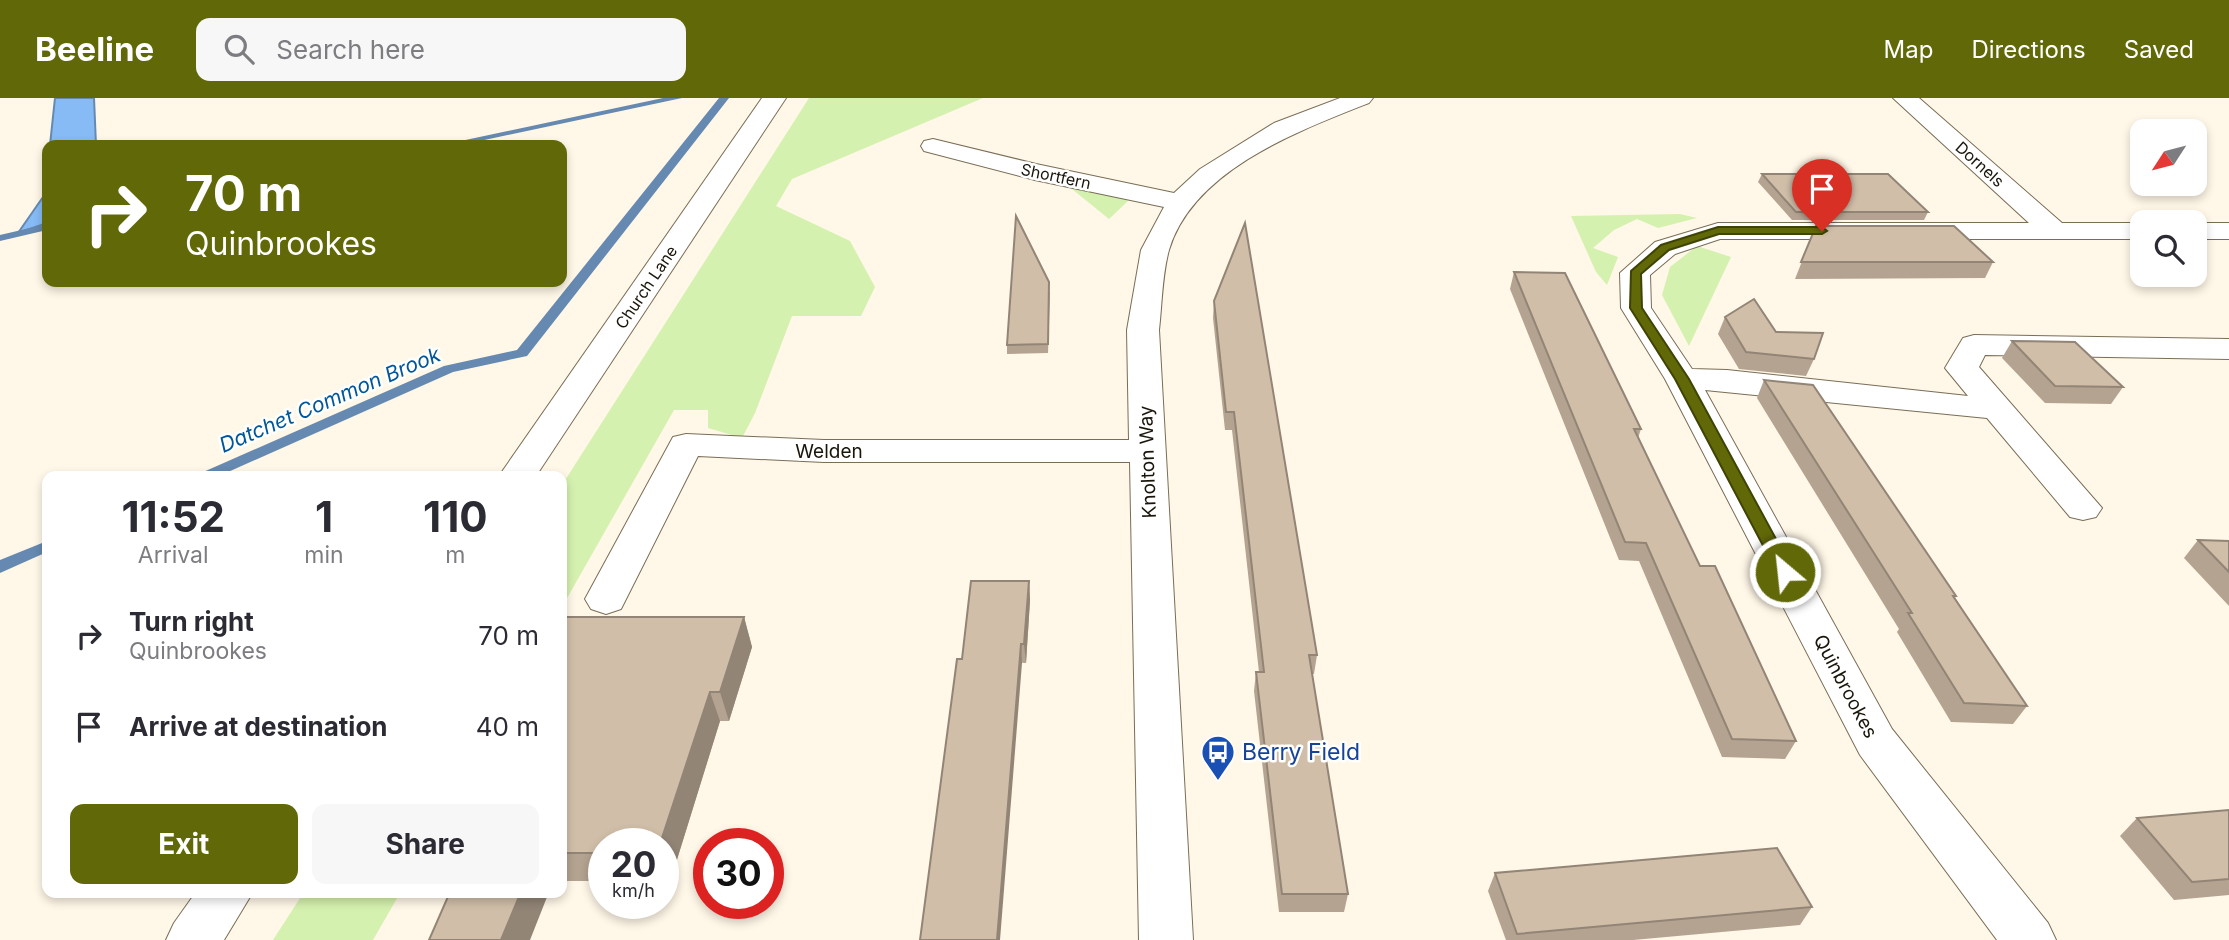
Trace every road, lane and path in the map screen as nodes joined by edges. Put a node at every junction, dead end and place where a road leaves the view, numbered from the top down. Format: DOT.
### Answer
graph roads {
  1 [pos="774,98"];
  2 [pos="1905,98"];
  3 [pos="1334,101"];
  4 [pos="933,146"];
  5 [pos="1180,202"];
  6 [pos="2055,231"];
  7 [pos="2130,231"];
  8 [pos="2207,231"];
  9 [pos="2229,231"];
  10 [pos="2229,348"];
  11 [pos="1682,379"];
  12 [pos="1995,409"];
  13 [pos="1147,451"];
  14 [pos="520,471"];
  15 [pos="2082,509"];
  16 [pos="606,599"];
  17 [pos="223,898"];
  18 [pos="193,940"];
  19 [pos="1166,940"];
  20 [pos="2029,940"];
  1 -- 14 [label="street, Church Lane"];
  2 -- 6 [label="street, Dornels"];
  3 -- 5 [label="street, Knolton Way"];
  4 -- 5 [label="street, Shortfern"];
  5 -- 13 [label="street, Knolton Way"];
  6 -- 7 [label="street, Quinbrookes"];
  6 -- 11 [label="street, Quinbrookes"];
  8 -- 9 [label="street"];
  10 -- 12 [label="street"];
  11 -- 12 [label="street"];
  11 -- 20 [label="street, Quinbrookes"];
  12 -- 15 [label="street"];
  13 -- 16 [label="street, Welden"];
  13 -- 19 [label="street, Knolton Way"];
  17 -- 18 [label="street"];
}
